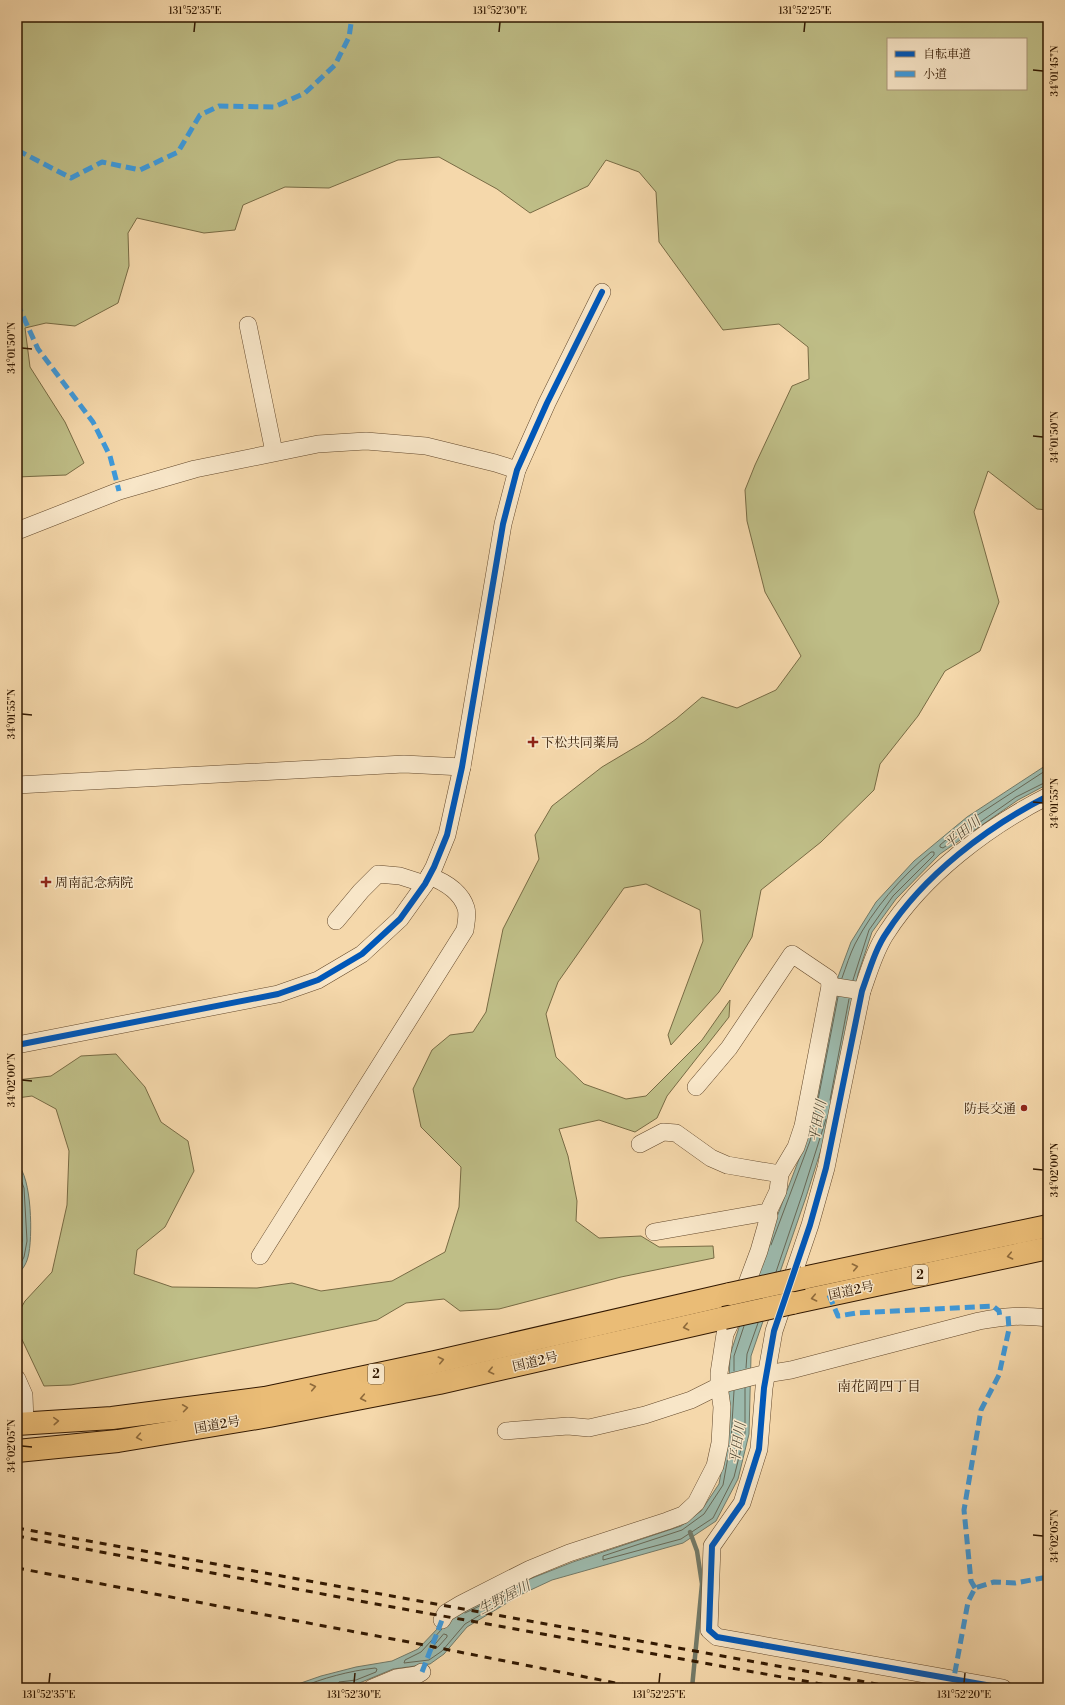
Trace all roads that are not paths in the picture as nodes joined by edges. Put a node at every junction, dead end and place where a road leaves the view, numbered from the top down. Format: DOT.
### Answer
graph roads {
  1 [pos="602,292"];
  2 [pos="248,325"];
  3 [pos="274,452"];
  4 [pos="517,470"];
  5 [pos="17,531"];
  6 [pos="462,767"];
  7 [pos="17,785"];
  8 [pos="1048,796"];
  9 [pos="427,880"];
  10 [pos="336,921"];
  11 [pos="832,986"];
  12 [pos="860,990"];
  13 [pos="17,1045"];
  14 [pos="696,1087"];
  15 [pos="640,1144"];
  16 [pos="780,1174"];
  17 [pos="768,1212"];
  18 [pos="1048,1226"];
  19 [pos="654,1232"];
  20 [pos="1048,1248"];
  21 [pos="260,1256"];
  22 [pos="1048,1318"];
  23 [pos="763,1374"];
  24 [pos="17,1379"];
  25 [pos="721,1385"];
  26 [pos="21,1424"];
  27 [pos="506,1431"];
  28 [pos="17,1451"];
  29 [pos="442,1620"];
  30 [pos="422,1672"];
  31 [pos="372,1688"];
  32 [pos="1003,1688"];
  1 -- 4 [label="street"];
  2 -- 3 [label="street"];
  3 -- 4 [label="street"];
  3 -- 5 [label="street"];
  4 -- 6 [label="street"];
  6 -- 7 [label="street"];
  6 -- 9 [label="street"];
  8 -- 12 [label="street"];
  9 -- 10 [label="street"];
  9 -- 13 [label="street"];
  9 -- 21 [label="street"];
  11 -- 12 [label="street"];
  11 -- 14 [label="street"];
  11 -- 16 [label="street"];
  12 -- 23 [label="street"];
  15 -- 16 [label="street"];
  16 -- 17 [label="street"];
  17 -- 19 [label="street"];
  17 -- 25 [label="street"];
  26 -- 18 [label="highway, 国道2号 / 2, one-way, bridge"];
  20 -- 28 [label="highway, 国道2号 / 2, one-way, bridge"];
  22 -- 23 [label="street"];
  23 -- 25 [label="street"];
  23 -- 32 [label="street"];
  24 -- 26 [label="street"];
  25 -- 27 [label="street"];
  25 -- 29 [label="street"];
  30 -- 31 [label="street"];
}
